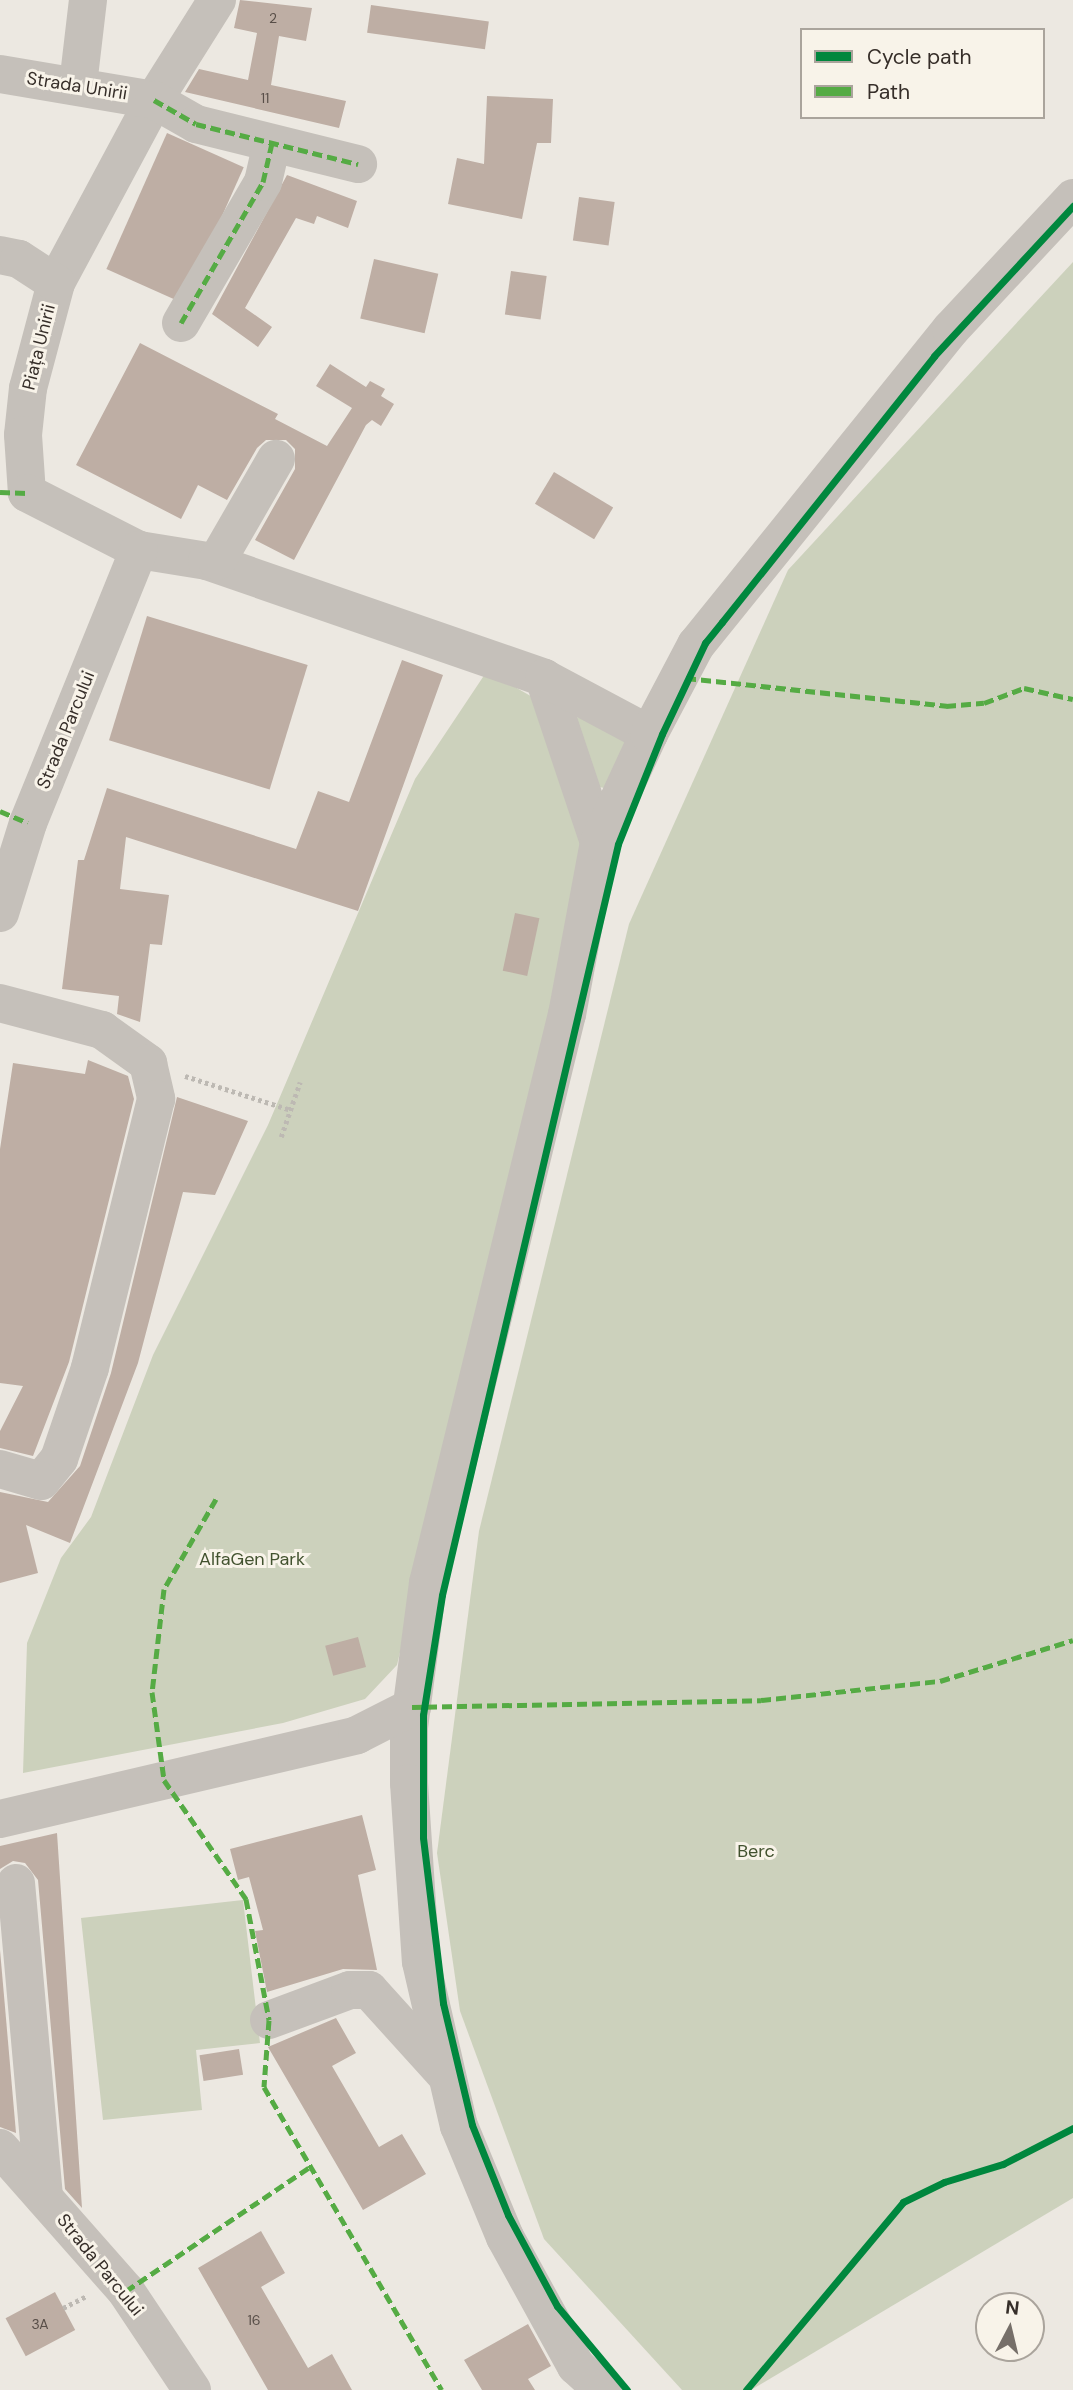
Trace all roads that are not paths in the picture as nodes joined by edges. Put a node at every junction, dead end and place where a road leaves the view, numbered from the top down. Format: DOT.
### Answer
graph roads {
  1 [pos="88,0"];
  2 [pos="217,0"];
  3 [pos="0,74"];
  4 [pos="78,85"];
  5 [pos="154,100"];
  6 [pos="272,144"];
  7 [pos="358,164"];
  8 [pos="1073,198"];
  9 [pos="0,256"];
  10 [pos="56,283"];
  11 [pos="181,323"];
  12 [pos="276,459"];
  13 [pos="13,493"];
  14 [pos="139,550"];
  15 [pos="207,561"];
  16 [pos="544,678"];
  17 [pos="649,734"];
  18 [pos="14,817"];
  19 [pos="599,842"];
  20 [pos="0,913"];
  21 [pos="0,1003"];
  22 [pos="0,1469"];
  23 [pos="412,1707"];
  24 [pos="0,1819"];
  25 [pos="16,1883"];
  26 [pos="269,2020"];
  27 [pos="448,2077"];
  28 [pos="0,2148"];
  29 [pos="44,2198"];
  30 [pos="192,2390"];
  31 [pos="603,2390"];
  1 -- 4 [label="street"];
  2 -- 5 [label="street, Piața Unirii"];
  3 -- 4 [label="street, Strada Unirii"];
  4 -- 5 [label="street, Strada Unirii"];
  5 -- 6 [label="street, Strada Unirii"];
  5 -- 10 [label="street, Piața Unirii"];
  6 -- 7 [label="street, Strada Unirii"];
  6 -- 11 [label="street"];
  8 -- 17 [label="street"];
  9 -- 10 [label="street"];
  10 -- 13 [label="street, Piața Unirii"];
  12 -- 15 [label="street"];
  13 -- 14 [label="street, Piața Unirii"];
  14 -- 15 [label="street, Piața Unirii"];
  14 -- 18 [label="street, Strada Parcului"];
  15 -- 16 [label="street, Piața Unirii"];
  16 -- 17 [label="street, Piața Unirii"];
  16 -- 19 [label="street"];
  17 -- 19 [label="street"];
  18 -- 20 [label="street, Strada Parcului"];
  19 -- 23 [label="street"];
  21 -- 22 [label="street"];
  23 -- 24 [label="street"];
  23 -- 27 [label="street"];
  25 -- 29 [label="street"];
  26 -- 27 [label="street"];
  27 -- 31 [label="street"];
  28 -- 29 [label="street, Strada Parcului"];
  29 -- 30 [label="street, Strada Parcului"];
}
